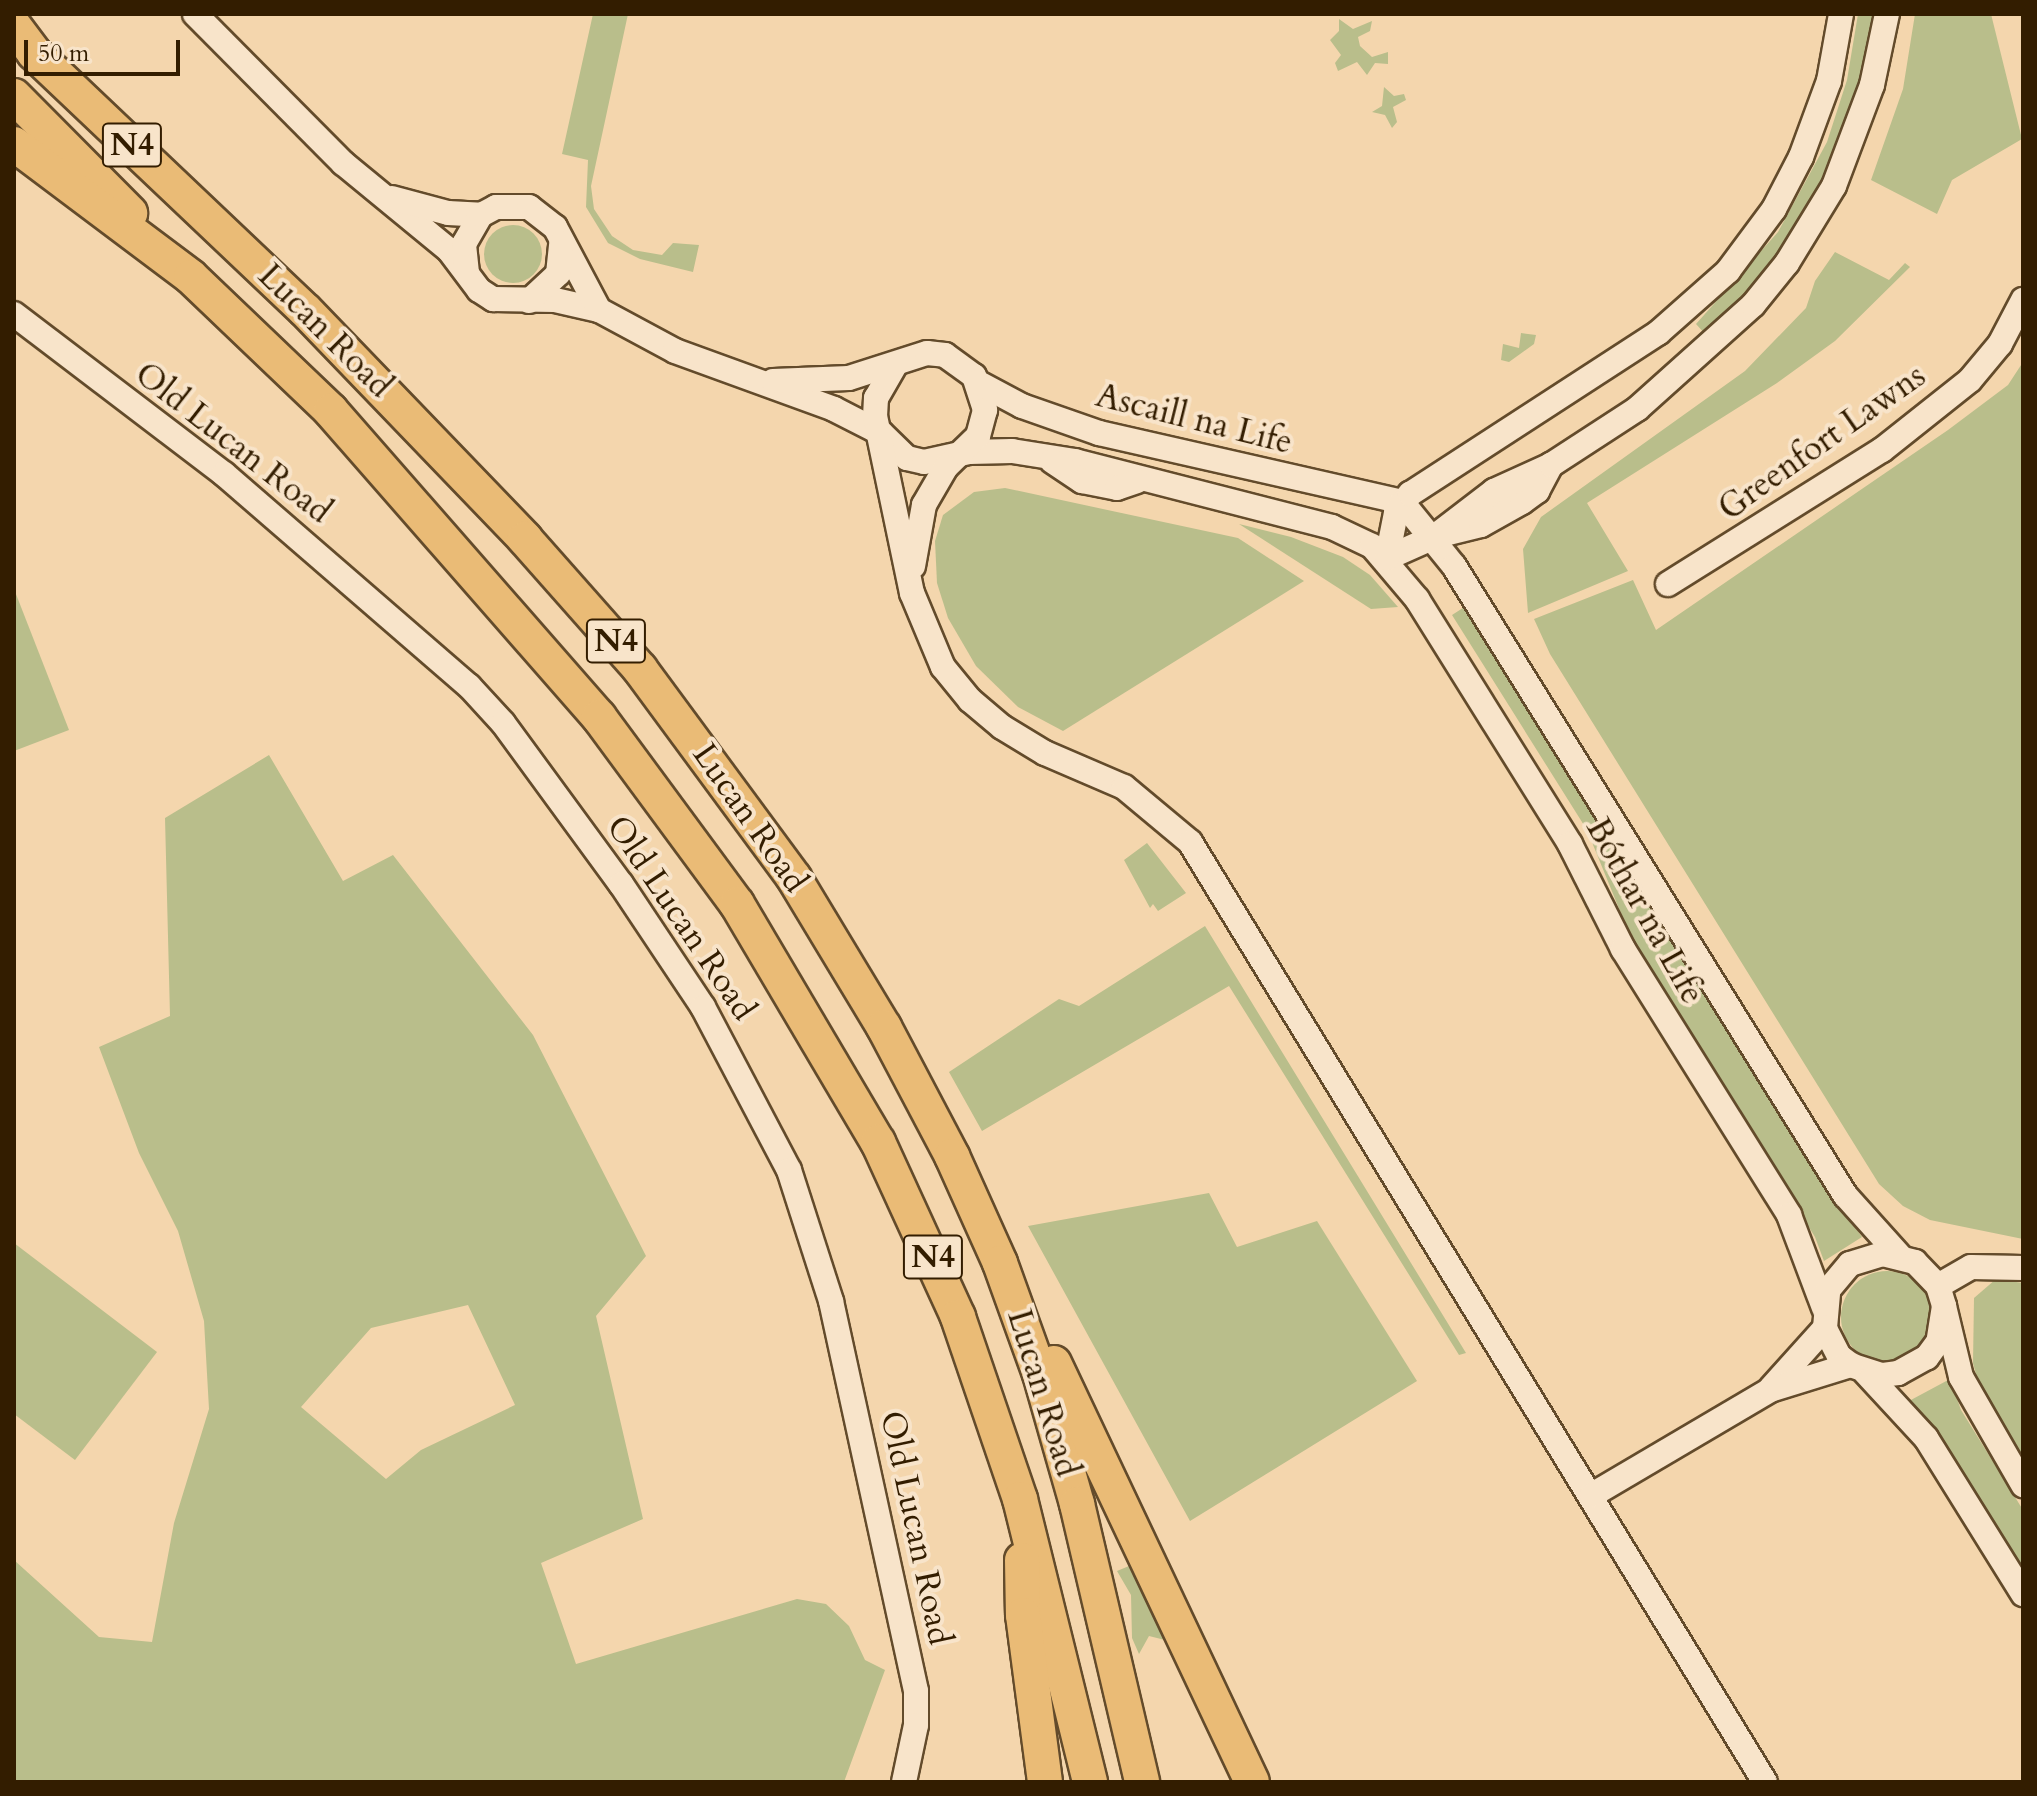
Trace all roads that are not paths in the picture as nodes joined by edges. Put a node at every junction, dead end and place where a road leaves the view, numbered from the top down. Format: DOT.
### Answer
graph roads {
  1 [pos="195,14"];
  2 [pos="1841,14"];
  3 [pos="1887,14"];
  4 [pos="24,39"];
  5 [pos="14,96"];
  6 [pos="14,144"];
  7 [pos="378,194"];
  8 [pos="481,215"];
  9 [pos="561,243"];
  10 [pos="191,277"];
  11 [pos="469,277"];
  12 [pos="2023,300"];
  13 [pos="529,301"];
  14 [pos="599,310"];
  15 [pos="14,314"];
  16 [pos="894,367"];
  17 [pos="766,381"];
  18 [pos="977,382"];
  19 [pos="881,433"];
  20 [pos="959,454"];
  21 [pos="1402,502"];
  22 [pos="1434,537"];
  23 [pos="1387,558"];
  24 [pos="1668,584"];
  25 [pos="912,593"];
  26 [pos="925,1104"];
  27 [pos="1900,1256"];
  28 [pos="2023,1268"];
  29 [pos="1941,1296"];
  30 [pos="1824,1318"];
  31 [pos="1858,1369"];
  32 [pos="1770,1390"];
  33 [pos="2023,1485"];
  34 [pos="1592,1495"];
  35 [pos="1020,1499"];
  36 [pos="2023,1594"];
  37 [pos="904,1782"];
  38 [pos="1045,1782"];
  39 [pos="1090,1782"];
  40 [pos="1142,1782"];
  41 [pos="1252,1782"];
  42 [pos="1765,1782"];
  1 -- 7 [label="street"];
  2 -- 21 [label="street"];
  3 -- 22 [label="street"];
  4 -- 26 [label="highway, Lucan Road / N4"];
  5 -- 10 [label="highway"];
  6 -- 10 [label="highway, Lucan Road / N4"];
  7 -- 8 [label="street"];
  7 -- 11 [label="street"];
  8 -- 9 [label="street"];
  8 -- 11 [label="street"];
  9 -- 13 [label="street"];
  9 -- 14 [label="street"];
  10 -- 35 [label="highway, Lucan Road / N4"];
  11 -- 13 [label="street"];
  12 -- 24 [label="street, Greenfort Lawns"];
  13 -- 14 [label="street"];
  14 -- 17 [label="street"];
  15 -- 37 [label="street, Old Lucan Road"];
  16 -- 17 [label="street"];
  16 -- 18 [label="street"];
  16 -- 19 [label="street"];
  17 -- 19 [label="street"];
  18 -- 20 [label="street"];
  18 -- 21 [label="street, Ascaill na Life"];
  19 -- 20 [label="street"];
  19 -- 25 [label="street"];
  20 -- 23 [label="street"];
  20 -- 25 [label="street"];
  21 -- 22 [label="street, Bóthar na Life"];
  21 -- 23 [label="street"];
  22 -- 23 [label="street"];
  22 -- 27 [label="street, Bóthar na Life"];
  23 -- 30 [label="street, Bóthar na Life"];
  25 -- 34 [label="street"];
  26 -- 40 [label="highway, Lucan Road / N4"];
  26 -- 41 [label="highway"];
  27 -- 29 [label="street, Bóthar na Life"];
  27 -- 30 [label="street"];
  28 -- 29 [label="street"];
  29 -- 31 [label="street"];
  29 -- 33 [label="street"];
  30 -- 31 [label="street, Bóthar na Life"];
  30 -- 32 [label="street"];
  31 -- 32 [label="street"];
  31 -- 36 [label="street, Bóthar na Life"];
  32 -- 34 [label="street"];
  34 -- 42 [label="street"];
  35 -- 38 [label="highway"];
  35 -- 39 [label="highway, Lucan Road / N4"];
}
